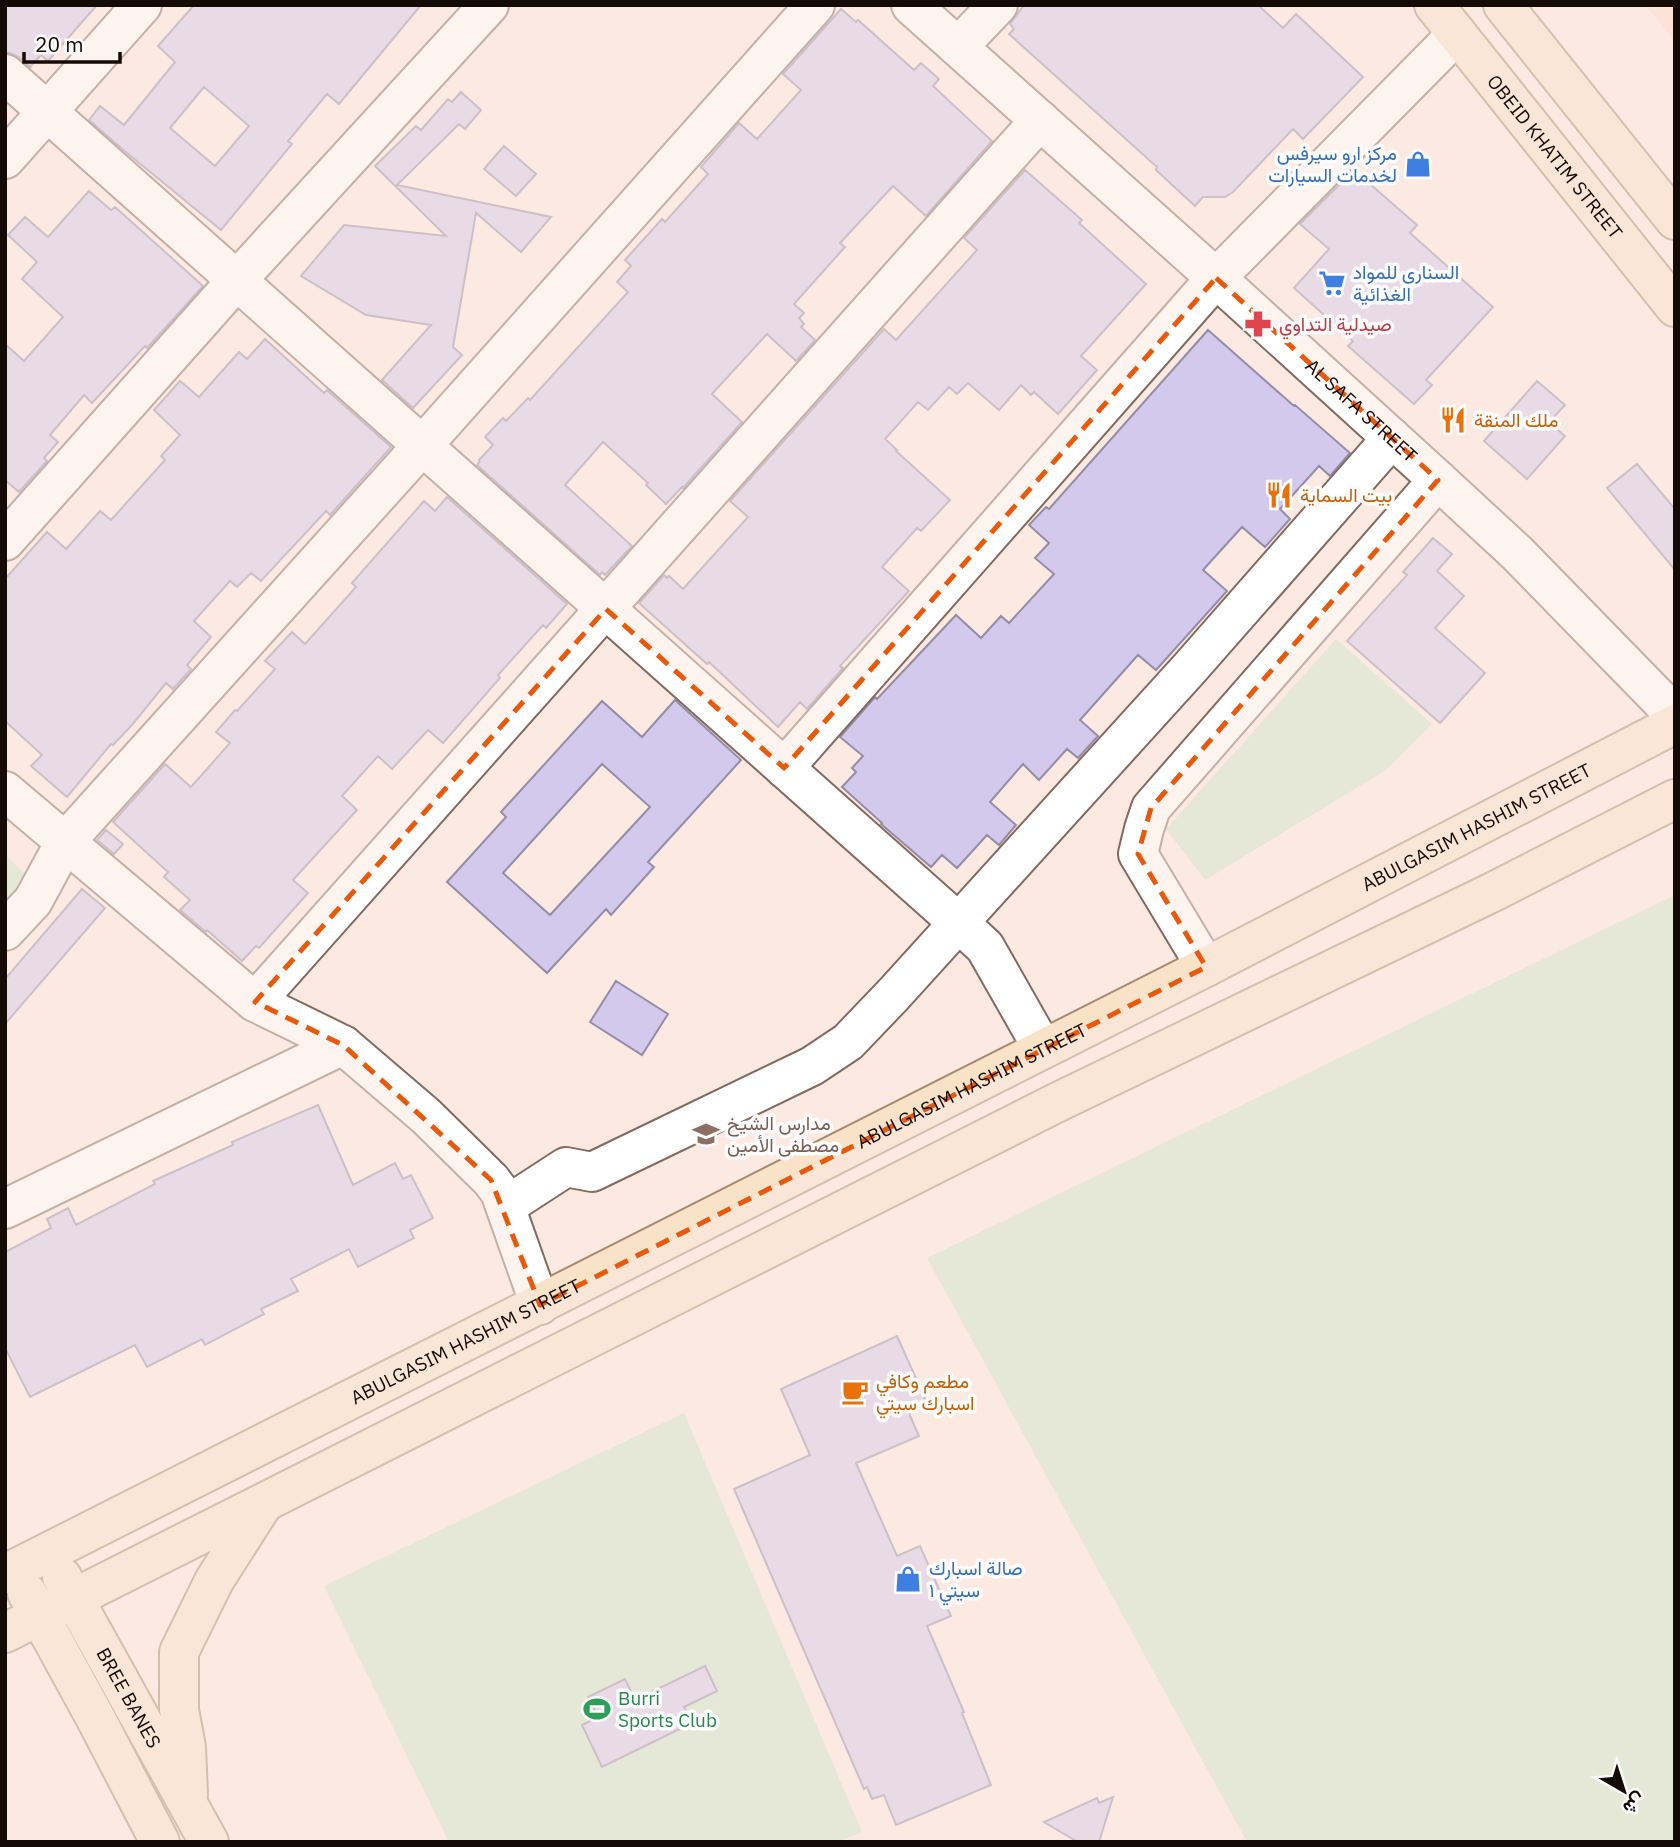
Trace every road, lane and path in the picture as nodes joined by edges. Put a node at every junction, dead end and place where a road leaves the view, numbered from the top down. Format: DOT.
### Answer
graph roads {
  1 [pos="142,5"];
  2 [pos="489,5"];
  3 [pos="815,5"];
  4 [pos="911,5"];
  5 [pos="998,5"];
  6 [pos="1503,5"];
  7 [pos="1446,20"];
  8 [pos="958,47"];
  9 [pos="5,74"];
  10 [pos="47,111"];
  11 [pos="1040,120"];
  12 [pos="5,159"];
  13 [pos="1675,220"];
  14 [pos="1216,278"];
  15 [pos="237,280"];
  16 [pos="1675,307"];
  17 [pos="1392,438"];
  18 [pos="422,446"];
  19 [pos="1438,480"];
  20 [pos="5,541"];
  21 [pos="606,609"];
  22 [pos="1675,715"];
  23 [pos="1675,724"];
  24 [pos="784,768"];
  25 [pos="5,791"];
  26 [pos="1675,799"];
  27 [pos="65,842"];
  28 [pos="958,923"];
  29 [pos="5,931"];
  30 [pos="1206,967"];
  31 [pos="255,1002"];
  32 [pos="343,1045"];
  33 [pos="1043,1049"];
  34 [pos="506,1206"];
  35 [pos="5,1209"];
  36 [pos="540,1304"];
  37 [pos="264,1503"];
  38 [pos="49,1553"];
  39 [pos="10,1572"];
  40 [pos="73,1598"];
  41 [pos="39,1616"];
  42 [pos="5,1633"];
  43 [pos="189,1804"];
  44 [pos="160,1842"];
  45 [pos="209,1842"];
  1 -- 10 [label="street"];
  2 -- 15 [label="street"];
  3 -- 18 [label="street"];
  4 -- 8 [label="street, AL SAFA STREET"];
  5 -- 8 [label="street"];
  6 -- 13 [label="main road"];
  7 -- 14 [label="street"];
  7 -- 16 [label="main road, OBEID KHATIM STREET"];
  8 -- 11 [label="street, AL SAFA STREET"];
  9 -- 10 [label="street"];
  10 -- 12 [label="street"];
  10 -- 15 [label="street"];
  11 -- 14 [label="street, AL SAFA STREET"];
  11 -- 21 [label="street"];
  14 -- 17 [label="street, AL SAFA STREET"];
  14 -- 24 [label="street"];
  15 -- 18 [label="street"];
  15 -- 20 [label="street"];
  17 -- 19 [label="street, AL SAFA STREET"];
  17 -- 28 [label="street"];
  18 -- 21 [label="street"];
  18 -- 27 [label="street"];
  19 -- 22 [label="street, AL SAFA STREET"];
  19 -- 30 [label="street"];
  21 -- 24 [label="street"];
  21 -- 31 [label="street"];
  23 -- 30 [label="main road, ABULGASIM HASHIM STREET"];
  24 -- 28 [label="street"];
  25 -- 27 [label="street"];
  26 -- 37 [label="main road"];
  27 -- 29 [label="street"];
  27 -- 31 [label="street"];
  28 -- 33 [label="street"];
  28 -- 34 [label="street"];
  30 -- 33 [label="main road, ABULGASIM HASHIM STREET"];
  31 -- 32 [label="street"];
  32 -- 34 [label="street"];
  32 -- 35 [label="street"];
  33 -- 36 [label="main road, ABULGASIM HASHIM STREET"];
  34 -- 36 [label="street"];
  36 -- 38 [label="main road, ABULGASIM HASHIM STREET"];
  37 -- 40 [label="main road"];
  37 -- 43 [label="main road"];
  38 -- 39 [label="main road, ABULGASIM HASHIM STREET"];
  38 -- 40 [label="main road, BREE BANES"];
  39 -- 41 [label="main road, BREE BANES"];
  40 -- 41 [label="main road"];
  40 -- 43 [label="main road, BREE BANES"];
  41 -- 42 [label="main road"];
  41 -- 44 [label="main road, BREE BANES"];
  43 -- 45 [label="main road, BREE BANES"];
}
